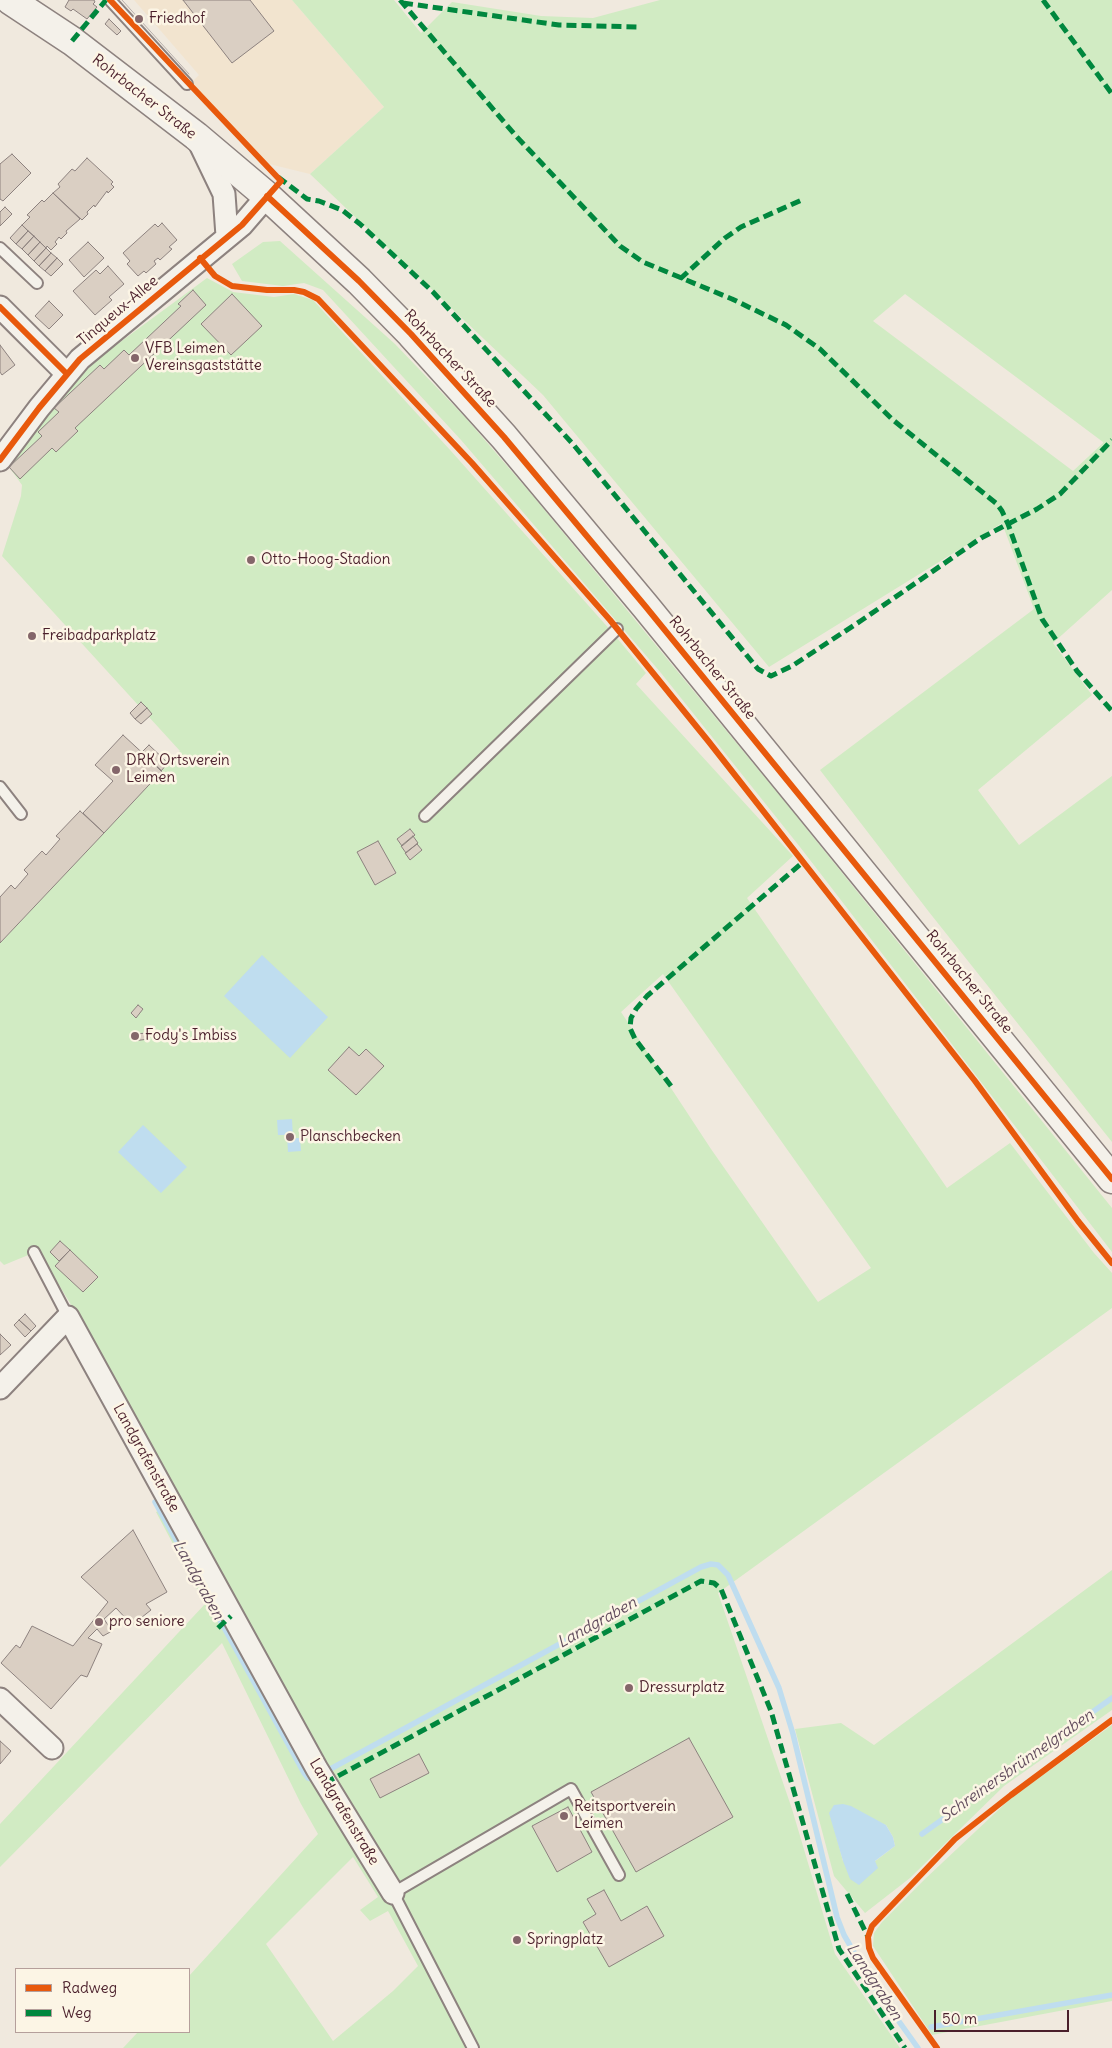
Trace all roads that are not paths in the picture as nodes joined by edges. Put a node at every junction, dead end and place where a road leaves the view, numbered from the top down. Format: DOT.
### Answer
graph roads {
  1 [pos="10,0"];
  2 [pos="110,0"];
  3 [pos="187,84"];
  4 [pos="196,136"];
  5 [pos="267,196"];
  6 [pos="227,236"];
  7 [pos="0,248"];
  8 [pos="37,283"];
  9 [pos="1,311"];
  10 [pos="67,374"];
  11 [pos="0,460"];
  12 [pos="617,629"];
  13 [pos="0,787"];
  14 [pos="21,814"];
  15 [pos="425,816"];
  16 [pos="1112,1179"];
  17 [pos="34,1252"];
  18 [pos="68,1317"];
  19 [pos="0,1388"];
  20 [pos="0,1699"];
  21 [pos="52,1748"];
  22 [pos="620,1875"];
  23 [pos="393,1893"];
  24 [pos="473,2048"];
  1 -- 4 [label="main road, Rohrbacher Straße"];
  2 -- 3 [label="lane"];
  4 -- 5 [label="main road, Rohrbacher Straße"];
  4 -- 6 [label="street"];
  5 -- 6 [label="street, Tinqueux-Allee"];
  5 -- 16 [label="main road, Rohrbacher Straße"];
  6 -- 10 [label="street, Tinqueux-Allee"];
  7 -- 8 [label="lane"];
  9 -- 10 [label="street"];
  10 -- 11 [label="street, Tinqueux-Allee"];
  12 -- 15 [label="lane"];
  13 -- 14 [label="lane"];
  17 -- 18 [label="lane"];
  18 -- 19 [label="street"];
  18 -- 23 [label="street, Landgrafenstraße"];
  20 -- 21 [label="street"];
  22 -- 23 [label="lane"];
  23 -- 24 [label="lane"];
}
